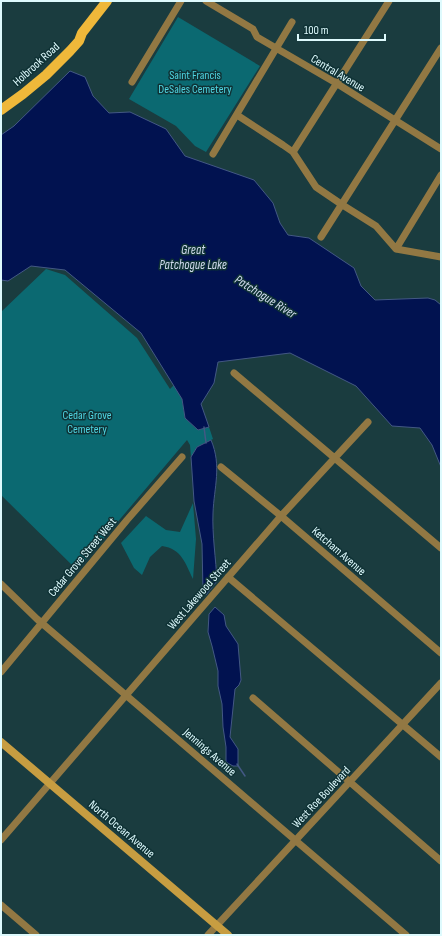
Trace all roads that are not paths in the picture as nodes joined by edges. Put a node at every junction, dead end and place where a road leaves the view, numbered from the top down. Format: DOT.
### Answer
graph roads {
  1 [pos="106,1"];
  2 [pos="181,1"];
  3 [pos="389,1"];
  4 [pos="211,2"];
  5 [pos="292,22"];
  6 [pos="82,33"];
  7 [pos="276,48"];
  8 [pos="441,48"];
  9 [pos="132,82"];
  10 [pos="336,84"];
  11 [pos="1,102"];
  12 [pos="1,110"];
  13 [pos="237,115"];
  14 [pos="394,120"];
  15 [pos="441,149"];
  16 [pos="293,152"];
  17 [pos="213,154"];
  18 [pos="441,175"];
  19 [pos="341,204"];
  20 [pos="322,237"];
  21 [pos="396,249"];
  22 [pos="441,257"];
  23 [pos="234,373"];
  24 [pos="368,422"];
  25 [pos="182,457"];
  26 [pos="335,458"];
  27 [pos="221,467"];
  28 [pos="282,516"];
  29 [pos="441,548"];
  30 [pos="228,577"];
  31 [pos="1,584"];
  32 [pos="41,623"];
  33 [pos="441,653"];
  34 [pos="1,672"];
  35 [pos="441,683"];
  36 [pos="126,695"];
  37 [pos="252,698"];
  38 [pos="403,724"];
  39 [pos="1,742"];
  40 [pos="441,757"];
  41 [pos="350,782"];
  42 [pos="49,783"];
  43 [pos="1,840"];
  44 [pos="295,840"];
  45 [pos="441,860"];
  46 [pos="1,905"];
  47 [pos="216,926"];
  48 [pos="36,935"];
  49 [pos="208,935"];
  50 [pos="228,935"];
  51 [pos="406,935"];
  1 -- 6 [label="main road, Holbrook Road"];
  2 -- 9 [label="street"];
  3 -- 10 [label="street"];
  4 -- 7 [label="street, Central Avenue"];
  5 -- 7 [label="street"];
  6 -- 11 [label="main road, Holbrook Road"];
  6 -- 12 [label="main road, Holbrook Road"];
  7 -- 10 [label="street, Central Avenue"];
  7 -- 13 [label="street"];
  8 -- 14 [label="street"];
  10 -- 14 [label="street, Central Avenue"];
  10 -- 16 [label="street"];
  13 -- 16 [label="street"];
  13 -- 17 [label="street"];
  14 -- 15 [label="street, Central Avenue"];
  14 -- 19 [label="street"];
  16 -- 19 [label="street"];
  18 -- 21 [label="street"];
  19 -- 20 [label="street"];
  19 -- 21 [label="street"];
  21 -- 22 [label="street"];
  23 -- 26 [label="street"];
  24 -- 26 [label="street, West Lakewood Street"];
  25 -- 32 [label="street, Cedar Grove Street West"];
  26 -- 28 [label="street, West Lakewood Street"];
  26 -- 29 [label="street"];
  27 -- 28 [label="street, Ketcham Avenue"];
  28 -- 30 [label="street, West Lakewood Street"];
  28 -- 33 [label="street, Ketcham Avenue"];
  30 -- 36 [label="street, West Lakewood Street"];
  30 -- 38 [label="street"];
  31 -- 32 [label="street, Jennings Avenue"];
  32 -- 34 [label="street, Cedar Grove Street West"];
  32 -- 36 [label="street, Jennings Avenue"];
  35 -- 38 [label="street, West Roe Boulevard"];
  36 -- 42 [label="street, West Lakewood Street"];
  36 -- 44 [label="street, Jennings Avenue"];
  37 -- 41 [label="street"];
  38 -- 40 [label="street"];
  38 -- 41 [label="street, West Roe Boulevard"];
  39 -- 42 [label="street, North Ocean Avenue"];
  41 -- 44 [label="street, West Roe Boulevard"];
  41 -- 45 [label="street"];
  42 -- 43 [label="street, West Lakewood Street"];
  42 -- 47 [label="street, North Ocean Avenue"];
  44 -- 47 [label="street, West Roe Boulevard"];
  44 -- 51 [label="street, Jennings Avenue"];
  46 -- 48 [label="street"];
  47 -- 49 [label="street, West Roe Boulevard"];
  47 -- 50 [label="street, North Ocean Avenue"];
}
